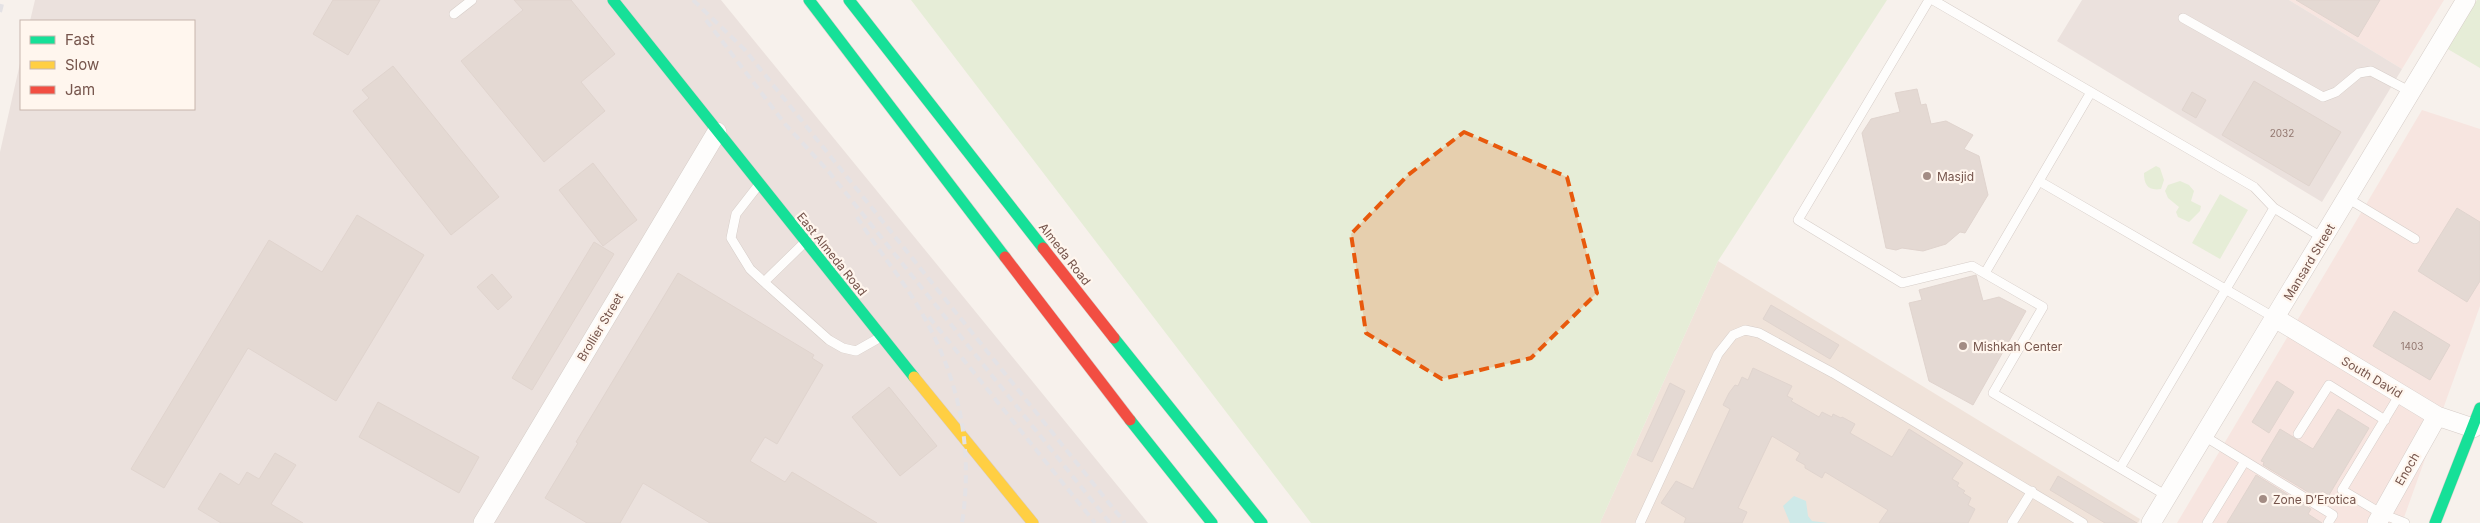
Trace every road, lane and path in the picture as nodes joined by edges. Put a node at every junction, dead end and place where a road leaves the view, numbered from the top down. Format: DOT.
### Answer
graph roads {
  1 [pos="472,0"];
  2 [pos="613,0"];
  3 [pos="809,0"];
  4 [pos="848,0"];
  5 [pos="852,0"];
  6 [pos="1929,0"];
  7 [pos="1933,0"];
  8 [pos="2466,0"];
  9 [pos="454,14"];
  10 [pos="2184,18"];
  11 [pos="868,24"];
  12 [pos="823,38"];
  13 [pos="2091,92"];
  14 [pos="2411,92"];
  15 [pos="884,100"];
  16 [pos="717,132"];
  17 [pos="2040,181"];
  18 [pos="758,184"];
  19 [pos="2347,198"];
  20 [pos="2274,208"];
  21 [pos="2323,238"];
  22 [pos="2415,239"];
  23 [pos="805,242"];
  24 [pos="1984,273"];
  25 [pos="764,282"];
  26 [pos="2226,290"];
  27 [pos="2275,318"];
  28 [pos="881,337"];
  29 [pos="2400,394"];
  30 [pos="2480,408"];
  31 [pos="2437,416"];
  32 [pos="2385,420"];
  33 [pos="2473,428"];
  34 [pos="2298,434"];
  35 [pos="2204,436"];
  36 [pos="2245,461"];
  37 [pos="2120,468"];
  38 [pos="2032,491"];
  39 [pos="2167,496"];
  40 [pos="2379,519"];
  41 [pos="483,523"];
  42 [pos="1033,523"];
  43 [pos="1212,523"];
  44 [pos="1262,523"];
  45 [pos="1640,523"];
  46 [pos="2012,523"];
  47 [pos="2083,523"];
  48 [pos="2151,523"];
  49 [pos="2208,523"];
  50 [pos="2328,523"];
  51 [pos="2405,523"];
  52 [pos="2434,523"];
  1 -- 9 [label="lane"];
  2 -- 16 [label="main road, East Almeda Road"];
  3 -- 15 [label="main road"];
  4 -- 11 [label="main road, Almeda Road"];
  5 -- 11 [label="main road"];
  6 -- 24 [label="lane"];
  7 -- 13 [label="lane"];
  8 -- 14 [label="street, Mansard Street"];
  10 -- 14 [label="lane"];
  11 -- 44 [label="main road, Almeda Road"];
  12 -- 15 [label="main road"];
  13 -- 17 [label="lane"];
  13 -- 20 [label="lane"];
  14 -- 19 [label="street, Mansard Street"];
  15 -- 43 [label="main road"];
  16 -- 18 [label="main road, East Almeda Road"];
  16 -- 41 [label="street, Brollier Street"];
  17 -- 24 [label="lane"];
  17 -- 26 [label="lane"];
  18 -- 23 [label="main road, East Almeda Road"];
  18 -- 25 [label="lane"];
  19 -- 21 [label="street, Mansard Street"];
  19 -- 22 [label="lane"];
  20 -- 21 [label="lane"];
  20 -- 26 [label="lane"];
  21 -- 27 [label="street, Mansard Street"];
  23 -- 25 [label="lane"];
  23 -- 28 [label="main road, East Almeda Road"];
  24 -- 37 [label="lane"];
  25 -- 28 [label="lane"];
  26 -- 27 [label="lane"];
  26 -- 37 [label="lane"];
  27 -- 29 [label="street, South David"];
  27 -- 35 [label="street, Mansard Street"];
  28 -- 42 [label="main road, East Almeda Road"];
  29 -- 31 [label="street, South David"];
  29 -- 32 [label="lane"];
  30 -- 33 [label="main road"];
  31 -- 33 [label="street, South David"];
  31 -- 40 [label="street, Enoch"];
  32 -- 34 [label="lane"];
  32 -- 40 [label="lane"];
  33 -- 52 [label="main road"];
  35 -- 36 [label="lane"];
  35 -- 39 [label="street, Mansard Street"];
  36 -- 49 [label="lane"];
  36 -- 50 [label="lane"];
  37 -- 39 [label="lane"];
  38 -- 45 [label="lane"];
  38 -- 46 [label="lane"];
  38 -- 47 [label="lane"];
  39 -- 48 [label="street, Mansard Street"];
  40 -- 51 [label="lane"];
}
